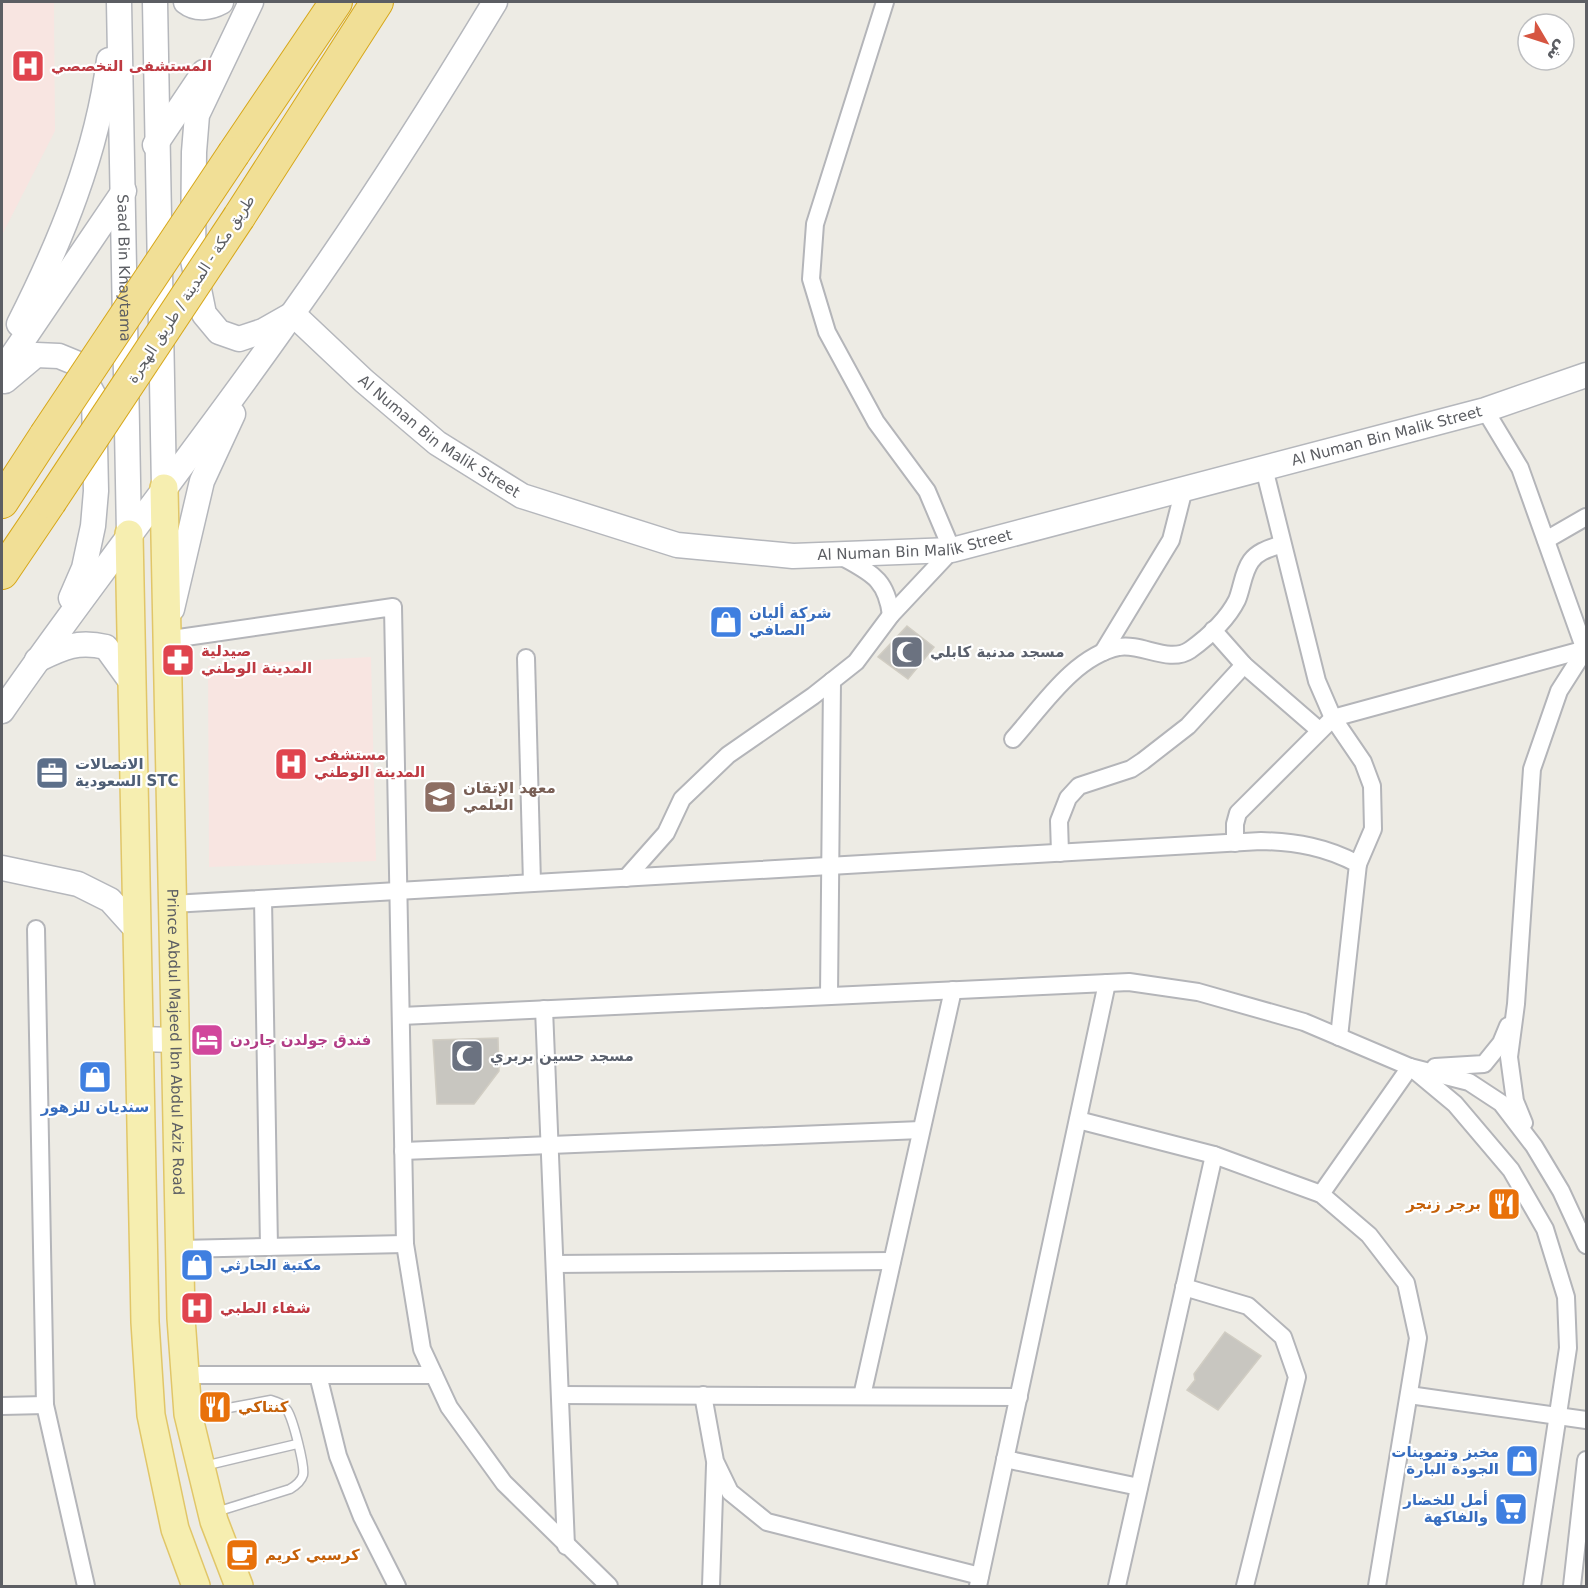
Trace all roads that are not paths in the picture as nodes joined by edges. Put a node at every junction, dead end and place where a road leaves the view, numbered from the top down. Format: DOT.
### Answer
graph roads {
  1 [pos="118,2"];
  2 [pos="155,2"];
  3 [pos="186,2"];
  4 [pos="221,2"];
  5 [pos="250,2"];
  6 [pos="336,2"];
  7 [pos="377,2"];
  8 [pos="495,2"];
  9 [pos="885,2"];
  10 [pos="156,143"];
  11 [pos="122,193"];
  12 [pos="287,321"];
  13 [pos="2,358"];
  14 [pos="2,371"];
  15 [pos="1587,375"];
  16 [pos="2,384"];
  17 [pos="1485,410"];
  18 [pos="1264,468"];
  19 [pos="164,488"];
  20 [pos="1184,489"];
  21 [pos="2,501"];
  22 [pos="1587,517"];
  23 [pos="129,534"];
  24 [pos="1546,540"];
  25 [pos="1282,544"];
  26 [pos="952,550"];
  27 [pos="838,554"];
  28 [pos="2,573"];
  29 [pos="891,615"];
  30 [pos="59,628"];
  31 [pos="1213,630"];
  32 [pos="165,640"];
  33 [pos="1586,649"];
  34 [pos="1103,652"];
  35 [pos="525,658"];
  36 [pos="37,660"];
  37 [pos="1244,665"];
  38 [pos="832,681"];
  39 [pos="132,683"];
  40 [pos="2,711"];
  41 [pos="1333,718"];
  42 [pos="1319,730"];
  43 [pos="1013,739"];
  44 [pos="1235,843"];
  45 [pos="1060,853"];
  46 [pos="1358,864"];
  47 [pos="830,866"];
  48 [pos="2,868"];
  49 [pos="626,878"];
  50 [pos="532,883"];
  51 [pos="399,891"];
  52 [pos="263,899"];
  53 [pos="172,904"];
  54 [pos="36,929"];
  55 [pos="137,930"];
  56 [pos="1107,982"];
  57 [pos="953,990"];
  58 [pos="829,996"];
  59 [pos="1516,1004"];
  60 [pos="544,1009"];
  61 [pos="401,1016"];
  62 [pos="1339,1037"];
  63 [pos="139,1039"];
  64 [pos="175,1040"];
  65 [pos="1410,1066"];
  66 [pos="1078,1120"];
  67 [pos="921,1130"];
  68 [pos="550,1145"];
  69 [pos="1534,1146"];
  70 [pos="403,1152"];
  71 [pos="1214,1155"];
  72 [pos="1320,1194"];
  73 [pos="405,1244"];
  74 [pos="1587,1245"];
  75 [pos="269,1247"];
  76 [pos="180,1249"];
  77 [pos="892,1261"];
  78 [pos="555,1264"];
  79 [pos="1184,1287"];
  80 [pos="434,1374"];
  81 [pos="185,1375"];
  82 [pos="318,1375"];
  83 [pos="560,1395"];
  84 [pos="703,1395"];
  85 [pos="1408,1395"];
  86 [pos="862,1396"];
  87 [pos="1019,1397"];
  88 [pos="187,1404"];
  89 [pos="45,1405"];
  90 [pos="2,1406"];
  91 [pos="1557,1415"];
  92 [pos="1587,1420"];
  93 [pos="297,1444"];
  94 [pos="1005,1459"];
  95 [pos="1587,1460"];
  96 [pos="715,1461"];
  97 [pos="201,1466"];
  98 [pos="1139,1486"];
  99 [pos="212,1513"];
  100 [pos="566,1546"];
  101 [pos="979,1581"];
  102 [pos="86,1587"];
  103 [pos="196,1587"];
  104 [pos="239,1587"];
  105 [pos="397,1587"];
  106 [pos="609,1587"];
  107 [pos="711,1587"];
  108 [pos="1116,1587"];
  109 [pos="1245,1587"];
  110 [pos="1377,1587"];
  111 [pos="1532,1587"];
  112 [pos="1572,1587"];
  1 -- 11 [label="main road, Saad Bin Khaytama"];
  1 -- 13 [label="main road"];
  2 -- 10 [label="main road"];
  3 -- 4 [label="main road"];
  5 -- 10 [label="main road"];
  5 -- 12 [label="main road"];
  6 -- 21 [label="highway, bridge"];
  7 -- 28 [label="highway, طريق مكة - المدينة / طريق الهجرة, bridge"];
  8 -- 12 [label="main road"];
  9 -- 26 [label="street"];
  10 -- 11 [label="main road"];
  10 -- 19 [label="main road"];
  11 -- 14 [label="main road"];
  11 -- 23 [label="main road, Saad Bin Khaytama"];
  12 -- 19 [label="main road"];
  12 -- 27 [label="main road, Al Numan Bin Malik Street"];
  12 -- 32 [label="main road"];
  15 -- 17 [label="main road, Al Numan Bin Malik Street"];
  16 -- 30 [label="main road"];
  17 -- 18 [label="main road, Al Numan Bin Malik Street"];
  17 -- 24 [label="street"];
  18 -- 20 [label="main road, Al Numan Bin Malik Street"];
  18 -- 25 [label="street"];
  19 -- 23 [label="main road"];
  19 -- 32 [label="main road, Prince Abdul Majeed Ibn Abdul Aziz Road"];
  20 -- 26 [label="main road, Al Numan Bin Malik Street"];
  20 -- 34 [label="street"];
  22 -- 24 [label="street"];
  23 -- 30 [label="main road"];
  23 -- 39 [label="main road"];
  24 -- 33 [label="street"];
  25 -- 31 [label="street"];
  25 -- 41 [label="street"];
  26 -- 27 [label="main road, Al Numan Bin Malik Street"];
  26 -- 29 [label="street"];
  27 -- 29 [label="street"];
  29 -- 38 [label="street"];
  30 -- 36 [label="main road"];
  31 -- 34 [label="street"];
  31 -- 37 [label="street"];
  32 -- 51 [label="street"];
  32 -- 53 [label="main road, Prince Abdul Majeed Ibn Abdul Aziz Road"];
  33 -- 41 [label="street"];
  33 -- 59 [label="street"];
  34 -- 43 [label="street"];
  35 -- 50 [label="street"];
  36 -- 39 [label="main road"];
  36 -- 40 [label="main road"];
  37 -- 42 [label="street"];
  37 -- 45 [label="street"];
  38 -- 47 [label="street"];
  38 -- 49 [label="street"];
  39 -- 55 [label="main road"];
  41 -- 42 [label="street"];
  41 -- 46 [label="street"];
  42 -- 44 [label="street"];
  44 -- 45 [label="street"];
  44 -- 46 [label="street"];
  45 -- 47 [label="street"];
  46 -- 62 [label="street"];
  47 -- 49 [label="street"];
  47 -- 58 [label="street"];
  48 -- 55 [label="main road"];
  49 -- 50 [label="street"];
  50 -- 51 [label="street"];
  51 -- 52 [label="street"];
  51 -- 61 [label="street"];
  52 -- 53 [label="street"];
  52 -- 75 [label="street"];
  53 -- 64 [label="main road, Prince Abdul Majeed Ibn Abdul Aziz Road"];
  54 -- 89 [label="street"];
  55 -- 63 [label="main road"];
  56 -- 57 [label="street"];
  56 -- 62 [label="street"];
  56 -- 66 [label="street"];
  57 -- 58 [label="street"];
  57 -- 67 [label="street"];
  58 -- 60 [label="street"];
  59 -- 65 [label="street"];
  59 -- 69 [label="street"];
  60 -- 61 [label="street"];
  60 -- 68 [label="street"];
  61 -- 70 [label="street"];
  62 -- 65 [label="street"];
  63 -- 64 [label="main road"];
  63 -- 103 [label="main road"];
  64 -- 76 [label="main road, Prince Abdul Majeed Ibn Abdul Aziz Road"];
  65 -- 69 [label="street"];
  65 -- 72 [label="street"];
  65 -- 91 [label="street"];
  66 -- 71 [label="street"];
  66 -- 87 [label="street"];
  67 -- 68 [label="street"];
  67 -- 77 [label="street"];
  68 -- 70 [label="street"];
  68 -- 78 [label="street"];
  69 -- 74 [label="street"];
  70 -- 73 [label="street"];
  71 -- 72 [label="street"];
  71 -- 79 [label="street"];
  72 -- 85 [label="street"];
  73 -- 75 [label="street"];
  73 -- 80 [label="street"];
  75 -- 76 [label="street"];
  76 -- 81 [label="main road, Prince Abdul Majeed Ibn Abdul Aziz Road"];
  77 -- 78 [label="street"];
  77 -- 86 [label="street"];
  78 -- 83 [label="street"];
  79 -- 98 [label="street"];
  79 -- 109 [label="street"];
  80 -- 82 [label="street"];
  80 -- 100 [label="street"];
  81 -- 82 [label="street"];
  81 -- 88 [label="main road, Prince Abdul Majeed Ibn Abdul Aziz Road"];
  82 -- 105 [label="street"];
  83 -- 84 [label="street"];
  83 -- 100 [label="street"];
  84 -- 86 [label="street"];
  84 -- 96 [label="street"];
  85 -- 91 [label="street"];
  85 -- 110 [label="street"];
  86 -- 87 [label="street"];
  87 -- 94 [label="street"];
  88 -- 93 [label="lane"];
  88 -- 97 [label="main road, Prince Abdul Majeed Ibn Abdul Aziz Road"];
  89 -- 90 [label="street"];
  89 -- 102 [label="street"];
  91 -- 92 [label="street"];
  91 -- 111 [label="street"];
  93 -- 97 [label="lane"];
  93 -- 99 [label="lane"];
  94 -- 98 [label="street"];
  94 -- 101 [label="street"];
  95 -- 112 [label="street"];
  96 -- 101 [label="street"];
  96 -- 107 [label="street"];
  97 -- 99 [label="main road, Prince Abdul Majeed Ibn Abdul Aziz Road"];
  98 -- 108 [label="street"];
  99 -- 104 [label="main road, Prince Abdul Majeed Ibn Abdul Aziz Road"];
  100 -- 106 [label="street"];
}
